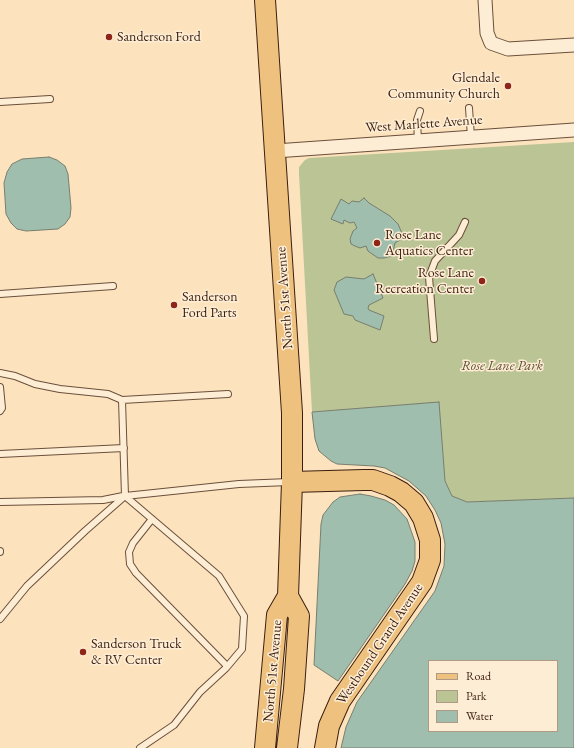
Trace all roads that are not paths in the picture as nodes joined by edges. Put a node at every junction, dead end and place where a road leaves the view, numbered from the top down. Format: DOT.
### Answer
graph roads {
  1 [pos="265,0"];
  2 [pos="484,0"];
  3 [pos="574,45"];
  4 [pos="50,99"];
  5 [pos="0,102"];
  6 [pos="469,108"];
  7 [pos="420,111"];
  8 [pos="574,130"];
  9 [pos="471,137"];
  10 [pos="418,141"];
  11 [pos="275,151"];
  12 [pos="465,222"];
  13 [pos="113,286"];
  14 [pos="0,294"];
  15 [pos="434,339"];
  16 [pos="0,373"];
  17 [pos="0,387"];
  18 [pos="228,394"];
  19 [pos="122,400"];
  20 [pos="0,411"];
  21 [pos="124,448"];
  22 [pos="0,454"];
  23 [pos="292,482"];
  24 [pos="125,496"];
  25 [pos="0,502"];
  26 [pos="152,519"];
  27 [pos="288,596"];
  28 [pos="0,619"];
  29 [pos="227,666"];
  30 [pos="140,748"];
  31 [pos="265,748"];
  32 [pos="287,748"];
  33 [pos="325,748"];
  1 -- 11 [label="main road, North 51st Avenue"];
  2 -- 3 [label="street"];
  4 -- 5 [label="lane"];
  6 -- 9 [label="lane"];
  7 -- 10 [label="lane"];
  8 -- 9 [label="street, West Marlette Avenue"];
  9 -- 10 [label="street, West Marlette Avenue"];
  10 -- 11 [label="street, West Marlette Avenue"];
  11 -- 23 [label="main road, North 51st Avenue"];
  12 -- 15 [label="lane"];
  13 -- 14 [label="lane"];
  16 -- 19 [label="lane"];
  17 -- 20 [label="lane"];
  18 -- 19 [label="lane"];
  19 -- 21 [label="lane"];
  21 -- 22 [label="lane"];
  21 -- 24 [label="lane"];
  23 -- 24 [label="lane"];
  23 -- 27 [label="main road, North 51st Avenue"];
  23 -- 33 [label="main road, Westbound Grand Avenue"];
  24 -- 25 [label="lane"];
  24 -- 26 [label="lane"];
  24 -- 28 [label="lane"];
  26 -- 29 [label="lane"];
  26 -- 29 [label="lane"];
  27 -- 31 [label="main road, North 51st Avenue"];
  27 -- 32 [label="main road, North 51st Avenue"];
  29 -- 30 [label="lane"];
}
